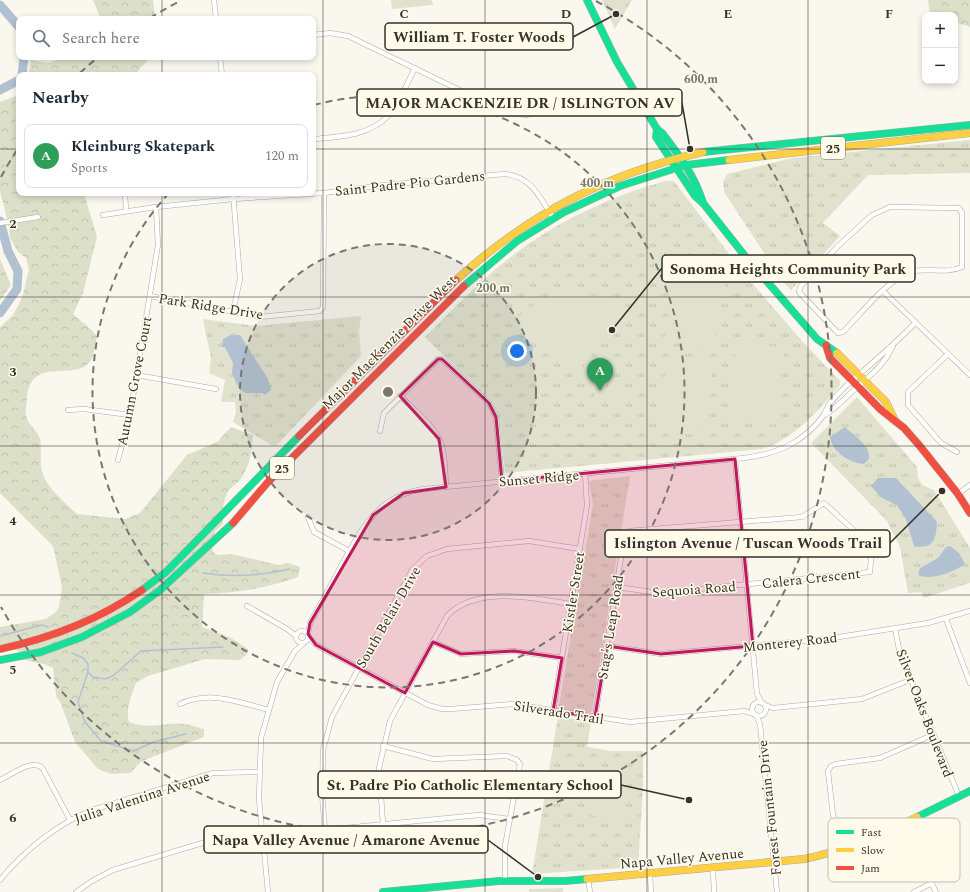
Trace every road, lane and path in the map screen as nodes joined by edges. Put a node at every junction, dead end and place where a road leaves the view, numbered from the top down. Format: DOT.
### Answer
graph roads {
  1 [pos="214,0"];
  2 [pos="587,0"];
  3 [pos="216,16"];
  4 [pos="316,35"];
  5 [pos="220,60"];
  6 [pos="415,68"];
  7 [pos="222,72"];
  8 [pos="555,109"];
  9 [pos="970,125"];
  10 [pos="657,129"];
  11 [pos="970,133"];
  12 [pos="316,139"];
  13 [pos="679,157"];
  14 [pos="670,159"];
  15 [pos="686,165"];
  16 [pos="676,169"];
  17 [pos="324,193"];
  18 [pos="316,194"];
  19 [pos="125,196"];
  20 [pos="278,196"];
  21 [pos="233,199"];
  22 [pos="703,203"];
  23 [pos="156,207"];
  24 [pos="126,210"];
  25 [pos="548,210"];
  26 [pos="104,215"];
  27 [pos="38,217"];
  28 [pos="553,218"];
  29 [pos="0,223"];
  30 [pos="883,291"];
  31 [pos="150,296"];
  32 [pos="233,312"];
  33 [pos="915,322"];
  34 [pos="894,344"];
  35 [pos="826,345"];
  36 [pos="948,354"];
  37 [pos="136,375"];
  38 [pos="859,375"];
  39 [pos="970,375"];
  40 [pos="852,381"];
  41 [pos="865,381"];
  42 [pos="858,386"];
  43 [pos="216,389"];
  44 [pos="400,396"];
  45 [pos="68,410"];
  46 [pos="130,415"];
  47 [pos="823,416"];
  48 [pos="895,421"];
  49 [pos="380,431"];
  50 [pos="957,452"];
  51 [pos="735,459"];
  52 [pos="118,460"];
  53 [pos="585,473"];
  54 [pos="502,481"];
  55 [pos="970,486"];
  56 [pos="446,487"];
  57 [pos="958,494"];
  58 [pos="970,513"];
  59 [pos="308,517"];
  60 [pos="741,521"];
  61 [pos="580,549"];
  62 [pos="349,552"];
  63 [pos="747,585"];
  64 [pos="617,588"];
  65 [pos="571,604"];
  66 [pos="247,606"];
  67 [pos="970,611"];
  68 [pos="946,618"];
  69 [pos="310,623"];
  70 [pos="895,629"];
  71 [pos="298,635"];
  72 [pos="308,636"];
  73 [pos="433,642"];
  74 [pos="304,644"];
  75 [pos="316,645"];
  76 [pos="607,646"];
  77 [pos="753,646"];
  78 [pos="0,649"];
  79 [pos="295,651"];
  80 [pos="562,658"];
  81 [pos="0,660"];
  82 [pos="358,668"];
  83 [pos="910,680"];
  84 [pos="970,683"];
  85 [pos="405,693"];
  86 [pos="757,694"];
  87 [pos="180,704"];
  88 [pos="763,704"];
  89 [pos="754,705"];
  90 [pos="773,708"];
  91 [pos="269,710"];
  92 [pos="553,710"];
  93 [pos="744,711"];
  94 [pos="764,714"];
  95 [pos="755,715"];
  96 [pos="595,717"];
  97 [pos="760,724"];
  98 [pos="932,735"];
  99 [pos="383,746"];
  100 [pos="259,772"];
  101 [pos="0,780"];
  102 [pos="970,791"];
  103 [pos="958,796"];
  104 [pos="834,818"];
  105 [pos="916,818"];
  106 [pos="510,819"];
  107 [pos="70,820"];
  108 [pos="383,824"];
  109 [pos="325,830"];
  110 [pos="263,836"];
  111 [pos="828,854"];
  112 [pos="775,862"];
  113 [pos="713,869"];
  114 [pos="650,874"];
  115 [pos="588,879"];
  116 [pos="0,880"];
  117 [pos="505,881"];
  118 [pos="932,884"];
  119 [pos="399,891"];
  120 [pos="76,892"];
  121 [pos="268,892"];
  122 [pos="383,892"];
  123 [pos="590,892"];
  124 [pos="651,892"];
  125 [pos="714,892"];
  126 [pos="778,892"];
  127 [pos="914,892"];
  128 [pos="936,892"];
  1 -- 3 [label="street"];
  2 -- 10 [label="main road"];
  4 -- 6 [label="street"];
  5 -- 7 [label="street"];
  6 -- 8 [label="street"];
  6 -- 12 [label="street"];
  9 -- 13 [label="main road, Major MacKenzie Drive West / 25"];
  10 -- 13 [label="main road"];
  10 -- 14 [label="main road"];
  11 -- 15 [label="main road, Major MacKenzie Drive West / 25"];
  13 -- 14 [label="main road, Major MacKenzie Drive West / 25"];
  13 -- 15 [label="main road"];
  14 -- 16 [label="main road"];
  14 -- 25 [label="main road, Major MacKenzie Drive West / 25"];
  15 -- 16 [label="main road, Major MacKenzie Drive West / 25"];
  15 -- 22 [label="main road"];
  16 -- 22 [label="main road"];
  16 -- 28 [label="main road, Major MacKenzie Drive West / 25"];
  17 -- 18 [label="street, Saint Padre Pio Gardens"];
  17 -- 25 [label="street, Saint Padre Pio Gardens"];
  17 -- 32 [label="street, Park Ridge Drive"];
  19 -- 24 [label="street"];
  20 -- 21 [label="street, Saint Padre Pio Gardens"];
  21 -- 23 [label="street, Saint Padre Pio Gardens"];
  21 -- 32 [label="street"];
  22 -- 35 [label="main road"];
  23 -- 24 [label="street, Saint Padre Pio Gardens"];
  23 -- 31 [label="street, Autumn Grove Court"];
  24 -- 26 [label="street, Saint Padre Pio Gardens"];
  25 -- 28 [label="street, Saint Padre Pio Gardens"];
  25 -- 78 [label="main road, Major MacKenzie Drive West / 25"];
  27 -- 29 [label="street"];
  28 -- 81 [label="main road, Major MacKenzie Drive West / 25"];
  30 -- 30 [label="street"];
  30 -- 33 [label="street"];
  31 -- 32 [label="street, Park Ridge Drive"];
  31 -- 37 [label="street, Autumn Grove Court"];
  33 -- 34 [label="street"];
  33 -- 36 [label="street"];
  34 -- 38 [label="street, Sunset Ridge"];
  34 -- 41 [label="street, Sunset Ridge"];
  35 -- 38 [label="main road"];
  35 -- 40 [label="main road"];
  36 -- 39 [label="street"];
  36 -- 50 [label="street"];
  37 -- 43 [label="street"];
  37 -- 46 [label="street, Autumn Grove Court"];
  38 -- 40 [label="street, Sunset Ridge"];
  38 -- 41 [label="main road"];
  40 -- 42 [label="main road"];
  40 -- 47 [label="street, Sunset Ridge"];
  41 -- 42 [label="street, Sunset Ridge"];
  41 -- 48 [label="main road"];
  42 -- 47 [label="street, Sunset Ridge"];
  42 -- 48 [label="main road"];
  44 -- 49 [label="street"];
  44 -- 54 [label="street"];
  44 -- 56 [label="street"];
  45 -- 46 [label="street"];
  46 -- 52 [label="street, Autumn Grove Court"];
  47 -- 51 [label="street, Sunset Ridge"];
  48 -- 57 [label="main road"];
  51 -- 53 [label="street, Sunset Ridge"];
  51 -- 60 [label="street"];
  53 -- 54 [label="street, Sunset Ridge"];
  53 -- 61 [label="street, Kistler Street"];
  54 -- 56 [label="street, Sunset Ridge"];
  55 -- 57 [label="street"];
  56 -- 62 [label="street, Sunset Ridge"];
  57 -- 58 [label="main road"];
  59 -- 62 [label="street"];
  60 -- 63 [label="street"];
  60 -- 63 [label="street, Calera Crescent"];
  60 -- 64 [label="street, Stag's Leap Road"];
  61 -- 65 [label="street, Kistler Street"];
  61 -- 82 [label="street, South Belair Drive"];
  62 -- 69 [label="street, Sunset Ridge"];
  63 -- 64 [label="street, Sequoia Road"];
  63 -- 77 [label="street"];
  64 -- 76 [label="street, Stag's Leap Road"];
  65 -- 73 [label="street"];
  65 -- 80 [label="street, Kistler Street"];
  66 -- 71 [label="street"];
  67 -- 68 [label="street, Monterey Road"];
  68 -- 70 [label="street, Monterey Road"];
  68 -- 84 [label="street"];
  69 -- 71 [label="street, Sunset Ridge"];
  69 -- 72 [label="street, Sunset Ridge"];
  70 -- 77 [label="street, Monterey Road"];
  70 -- 83 [label="street, Silver Oaks Boulevard"];
  71 -- 72 [label="street"];
  71 -- 74 [label="street"];
  71 -- 79 [label="street"];
  72 -- 74 [label="street"];
  72 -- 75 [label="street, Silverado Trail"];
  73 -- 80 [label="street"];
  73 -- 85 [label="street"];
  74 -- 75 [label="street, Silverado Trail"];
  74 -- 79 [label="street"];
  75 -- 82 [label="street, Silverado Trail"];
  76 -- 77 [label="street, Monterey Road"];
  76 -- 96 [label="street, Stag's Leap Road"];
  77 -- 86 [label="street"];
  79 -- 91 [label="street"];
  80 -- 92 [label="street, Kistler Street"];
  82 -- 85 [label="street, Silverado Trail"];
  82 -- 109 [label="street, South Belair Drive"];
  83 -- 90 [label="street"];
  83 -- 98 [label="street, Silver Oaks Boulevard"];
  85 -- 92 [label="street, Silverado Trail"];
  85 -- 99 [label="street"];
  86 -- 88 [label="street"];
  86 -- 89 [label="street"];
  87 -- 91 [label="street"];
  88 -- 89 [label="street"];
  88 -- 90 [label="street"];
  88 -- 94 [label="street"];
  89 -- 93 [label="street, Silverado Trail"];
  89 -- 95 [label="street, Forest Fountain Drive"];
  90 -- 94 [label="street"];
  91 -- 100 [label="street"];
  92 -- 96 [label="street, Silverado Trail"];
  93 -- 95 [label="street, Silverado Trail"];
  93 -- 96 [label="street, Silverado Trail"];
  94 -- 95 [label="street"];
  94 -- 97 [label="street, Forest Fountain Drive"];
  95 -- 97 [label="street, Forest Fountain Drive"];
  97 -- 112 [label="street, Forest Fountain Drive"];
  98 -- 103 [label="street, Silver Oaks Boulevard"];
  98 -- 104 [label="street"];
  99 -- 106 [label="street"];
  99 -- 108 [label="street"];
  100 -- 107 [label="street, Julia Valentina Avenue"];
  100 -- 110 [label="street"];
  101 -- 107 [label="street"];
  102 -- 103 [label="main road, Napa Valley Avenue"];
  103 -- 105 [label="main road, Napa Valley Avenue"];
  106 -- 108 [label="street"];
  106 -- 117 [label="street"];
  107 -- 116 [label="street, Julia Valentina Avenue"];
  108 -- 109 [label="street"];
  109 -- 110 [label="street"];
  110 -- 120 [label="street"];
  110 -- 121 [label="street"];
  111 -- 112 [label="main road, Napa Valley Avenue"];
  112 -- 113 [label="main road, Napa Valley Avenue"];
  112 -- 126 [label="street, Forest Fountain Drive"];
  113 -- 114 [label="main road, Napa Valley Avenue"];
  113 -- 125 [label="street"];
  114 -- 115 [label="main road, Napa Valley Avenue"];
  114 -- 124 [label="street"];
  115 -- 117 [label="main road, Napa Valley Avenue"];
  115 -- 123 [label="street"];
  117 -- 119 [label="main road, Napa Valley Avenue"];
  118 -- 127 [label="street"];
  118 -- 128 [label="street"];
  119 -- 122 [label="main road, Napa Valley Avenue"];
}
